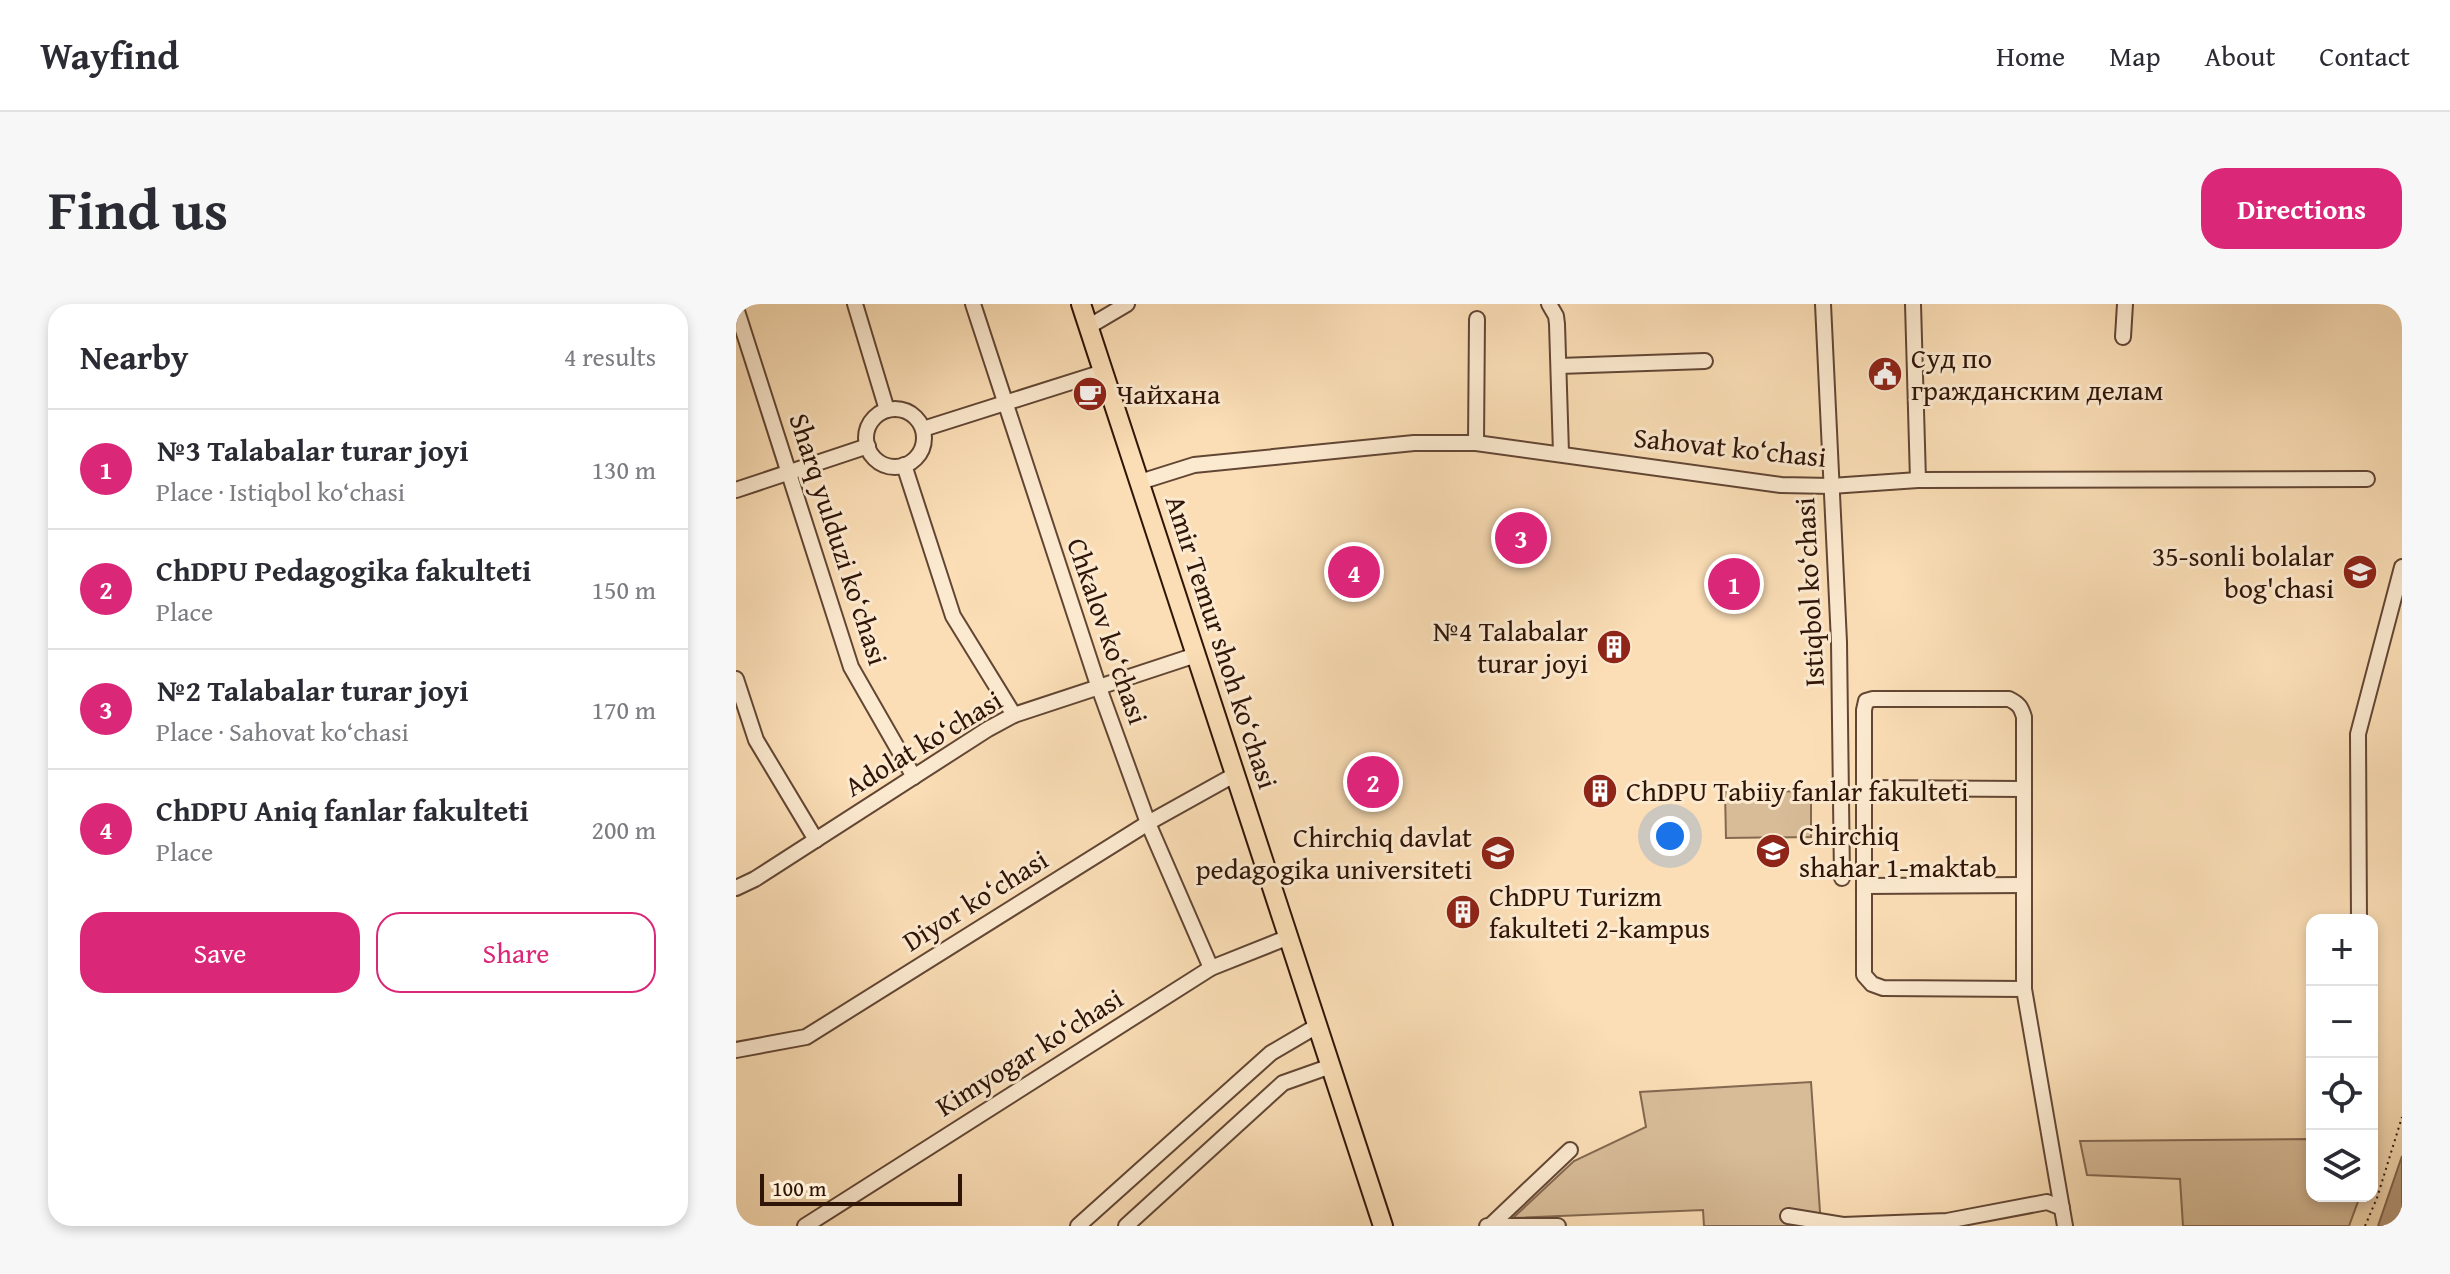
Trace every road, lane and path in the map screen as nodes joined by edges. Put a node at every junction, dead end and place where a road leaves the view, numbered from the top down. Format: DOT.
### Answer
graph roads {
  1 [pos="855,304"];
  2 [pos="973,304"];
  3 [pos="1081,304"];
  4 [pos="1127,304"];
  5 [pos="1549,304"];
  6 [pos="1823,304"];
  7 [pos="1913,304"];
  8 [pos="2125,304"];
  9 [pos="736,308"];
  10 [pos="1477,319"];
  11 [pos="1088,327"];
  12 [pos="2123,337"];
  13 [pos="1705,361"];
  14 [pos="1559,366"];
  15 [pos="1103,372"];
  16 [pos="1004,403"];
  17 [pos="887,410"];
  18 [pos="923,429"];
  19 [pos="1476,443"];
  20 [pos="868,446"];
  21 [pos="1561,453"];
  22 [pos="904,465"];
  23 [pos="789,474"];
  24 [pos="2367,479"];
  25 [pos="1918,480"];
  26 [pos="1140,482"];
  27 [pos="1831,486"];
  28 [pos="736,490"];
  29 [pos="2402,567"];
  30 [pos="1196,655"];
  31 [pos="736,679"];
  32 [pos="1098,685"];
  33 [pos="1014,715"];
  34 [pos="1236,774"];
  35 [pos="914,777"];
  36 [pos="1864,788"];
  37 [pos="2024,789"];
  38 [pos="1148,823"];
  39 [pos="816,840"];
  40 [pos="1842,878"];
  41 [pos="2024,885"];
  42 [pos="1864,886"];
  43 [pos="736,888"];
  44 [pos="2359,914"];
  45 [pos="1289,937"];
  46 [pos="1211,968"];
  47 [pos="2024,989"];
  48 [pos="1317,1026"];
  49 [pos="736,1050"];
  50 [pos="1331,1066"];
  51 [pos="2402,1117"];
  52 [pos="1570,1150"];
  53 [pos="2062,1208"];
  54 [pos="1788,1216"];
  55 [pos="1490,1225"];
  56 [pos="805,1226"];
  57 [pos="1078,1226"];
  58 [pos="1126,1226"];
  59 [pos="1383,1226"];
  60 [pos="1558,1226"];
  61 [pos="2065,1226"];
  62 [pos="2365,1226"];
  1 -- 17 [label="street"];
  2 -- 16 [label="street, Chkalov ko‘chasi"];
  3 -- 11 [label="main road, Amir Temur shoh ko‘chasi"];
  4 -- 11 [label="street"];
  5 -- 14 [label="street"];
  6 -- 27 [label="street, Istiqbol ko‘chasi"];
  7 -- 25 [label="street"];
  8 -- 12 [label="street"];
  9 -- 23 [label="street, Sharq yulduzi ko‘chasi"];
  10 -- 19 [label="street"];
  11 -- 15 [label="main road, Amir Temur shoh ko‘chasi"];
  13 -- 14 [label="street"];
  14 -- 21 [label="street"];
  15 -- 16 [label="street"];
  15 -- 26 [label="main road, Amir Temur shoh ko‘chasi"];
  16 -- 18 [label="street"];
  16 -- 32 [label="street, Chkalov ko‘chasi"];
  17 -- 18 [label="street"];
  17 -- 20 [label="street"];
  18 -- 22 [label="street"];
  19 -- 21 [label="street, Sahovat ko‘chasi"];
  19 -- 26 [label="street, Sahovat ko‘chasi"];
  20 -- 22 [label="street"];
  20 -- 23 [label="street"];
  21 -- 27 [label="street, Sahovat ko‘chasi"];
  22 -- 33 [label="street"];
  23 -- 28 [label="street"];
  23 -- 35 [label="street, Sharq yulduzi ko‘chasi"];
  24 -- 25 [label="street, Sahovat ko‘chasi"];
  25 -- 27 [label="street, Sahovat ko‘chasi"];
  26 -- 30 [label="main road, Amir Temur shoh ko‘chasi"];
  27 -- 40 [label="street, Istiqbol ko‘chasi"];
  29 -- 44 [label="street"];
  30 -- 32 [label="street, Adolat ko‘chasi"];
  30 -- 34 [label="main road, Amir Temur shoh ko‘chasi"];
  31 -- 39 [label="street"];
  32 -- 33 [label="street, Adolat ko‘chasi"];
  32 -- 38 [label="street, Chkalov ko‘chasi"];
  33 -- 35 [label="street, Adolat ko‘chasi"];
  34 -- 38 [label="street, Diyor ko‘chasi"];
  34 -- 45 [label="main road, Amir Temur shoh ko‘chasi"];
  35 -- 39 [label="street, Adolat ko‘chasi"];
  36 -- 37 [label="street"];
  36 -- 37 [label="street"];
  36 -- 42 [label="street"];
  37 -- 41 [label="street"];
  38 -- 46 [label="street, Chkalov ko‘chasi"];
  38 -- 49 [label="street, Diyor ko‘chasi"];
  39 -- 43 [label="street, Adolat ko‘chasi"];
  41 -- 42 [label="street"];
  41 -- 47 [label="street"];
  42 -- 47 [label="street"];
  45 -- 46 [label="street, Kimyogar ko‘chasi"];
  45 -- 48 [label="main road, Amir Temur shoh ko‘chasi"];
  46 -- 56 [label="street, Kimyogar ko‘chasi"];
  47 -- 53 [label="street"];
  48 -- 50 [label="main road, Amir Temur shoh ko‘chasi"];
  48 -- 57 [label="street"];
  50 -- 58 [label="street"];
  50 -- 59 [label="main road, Amir Temur shoh ko‘chasi"];
  51 -- 62 [label="path"];
  52 -- 55 [label="street"];
  53 -- 54 [label="street"];
  53 -- 61 [label="street"];
  55 -- 60 [label="street"];
}
